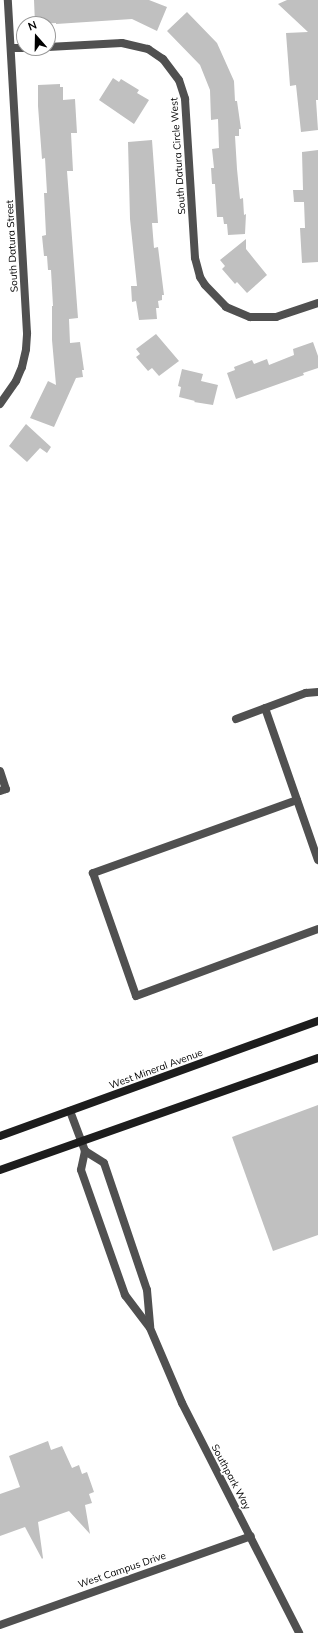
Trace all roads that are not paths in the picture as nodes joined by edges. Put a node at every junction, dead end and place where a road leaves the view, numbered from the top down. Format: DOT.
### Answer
graph roads {
  1 [pos="8,0"];
  2 [pos="56,47"];
  3 [pos="11,48"];
  4 [pos="16,48"];
  5 [pos="318,303"];
  6 [pos="0,404"];
  7 [pos="318,692"];
  8 [pos="265,708"];
  9 [pos="236,720"];
  10 [pos="0,771"];
  11 [pos="0,791"];
  12 [pos="297,800"];
  13 [pos="318,860"];
  14 [pos="318,930"];
  15 [pos="318,1021"];
  16 [pos="318,1058"];
  17 [pos="70,1111"];
  18 [pos="0,1136"];
  19 [pos="81,1140"];
  20 [pos="85,1151"];
  21 [pos="0,1170"];
  22 [pos="150,1328"];
  23 [pos="251,1536"];
  24 [pos="0,1625"];
  25 [pos="299,1633"];
  1 -- 3 [label="street, South Datura Street"];
  2 -- 5 [label="street, South Datura Circle West"];
  3 -- 4 [label="street"];
  3 -- 6 [label="street, South Datura Street"];
  7 -- 8 [label="street"];
  8 -- 9 [label="street"];
  8 -- 12 [label="street"];
  10 -- 11 [label="street"];
  12 -- 13 [label="street"];
  12 -- 14 [label="street"];
  15 -- 17 [label="main road, West Mineral Avenue"];
  16 -- 19 [label="main road"];
  17 -- 18 [label="main road, West Mineral Avenue"];
  17 -- 19 [label="street"];
  19 -- 20 [label="street"];
  19 -- 21 [label="main road"];
  20 -- 22 [label="street, Southpark Way"];
  20 -- 22 [label="street, Southpark Way"];
  22 -- 23 [label="street, Southpark Way"];
  23 -- 24 [label="street, West Campus Drive"];
  23 -- 25 [label="street, Southpark Way"];
}
